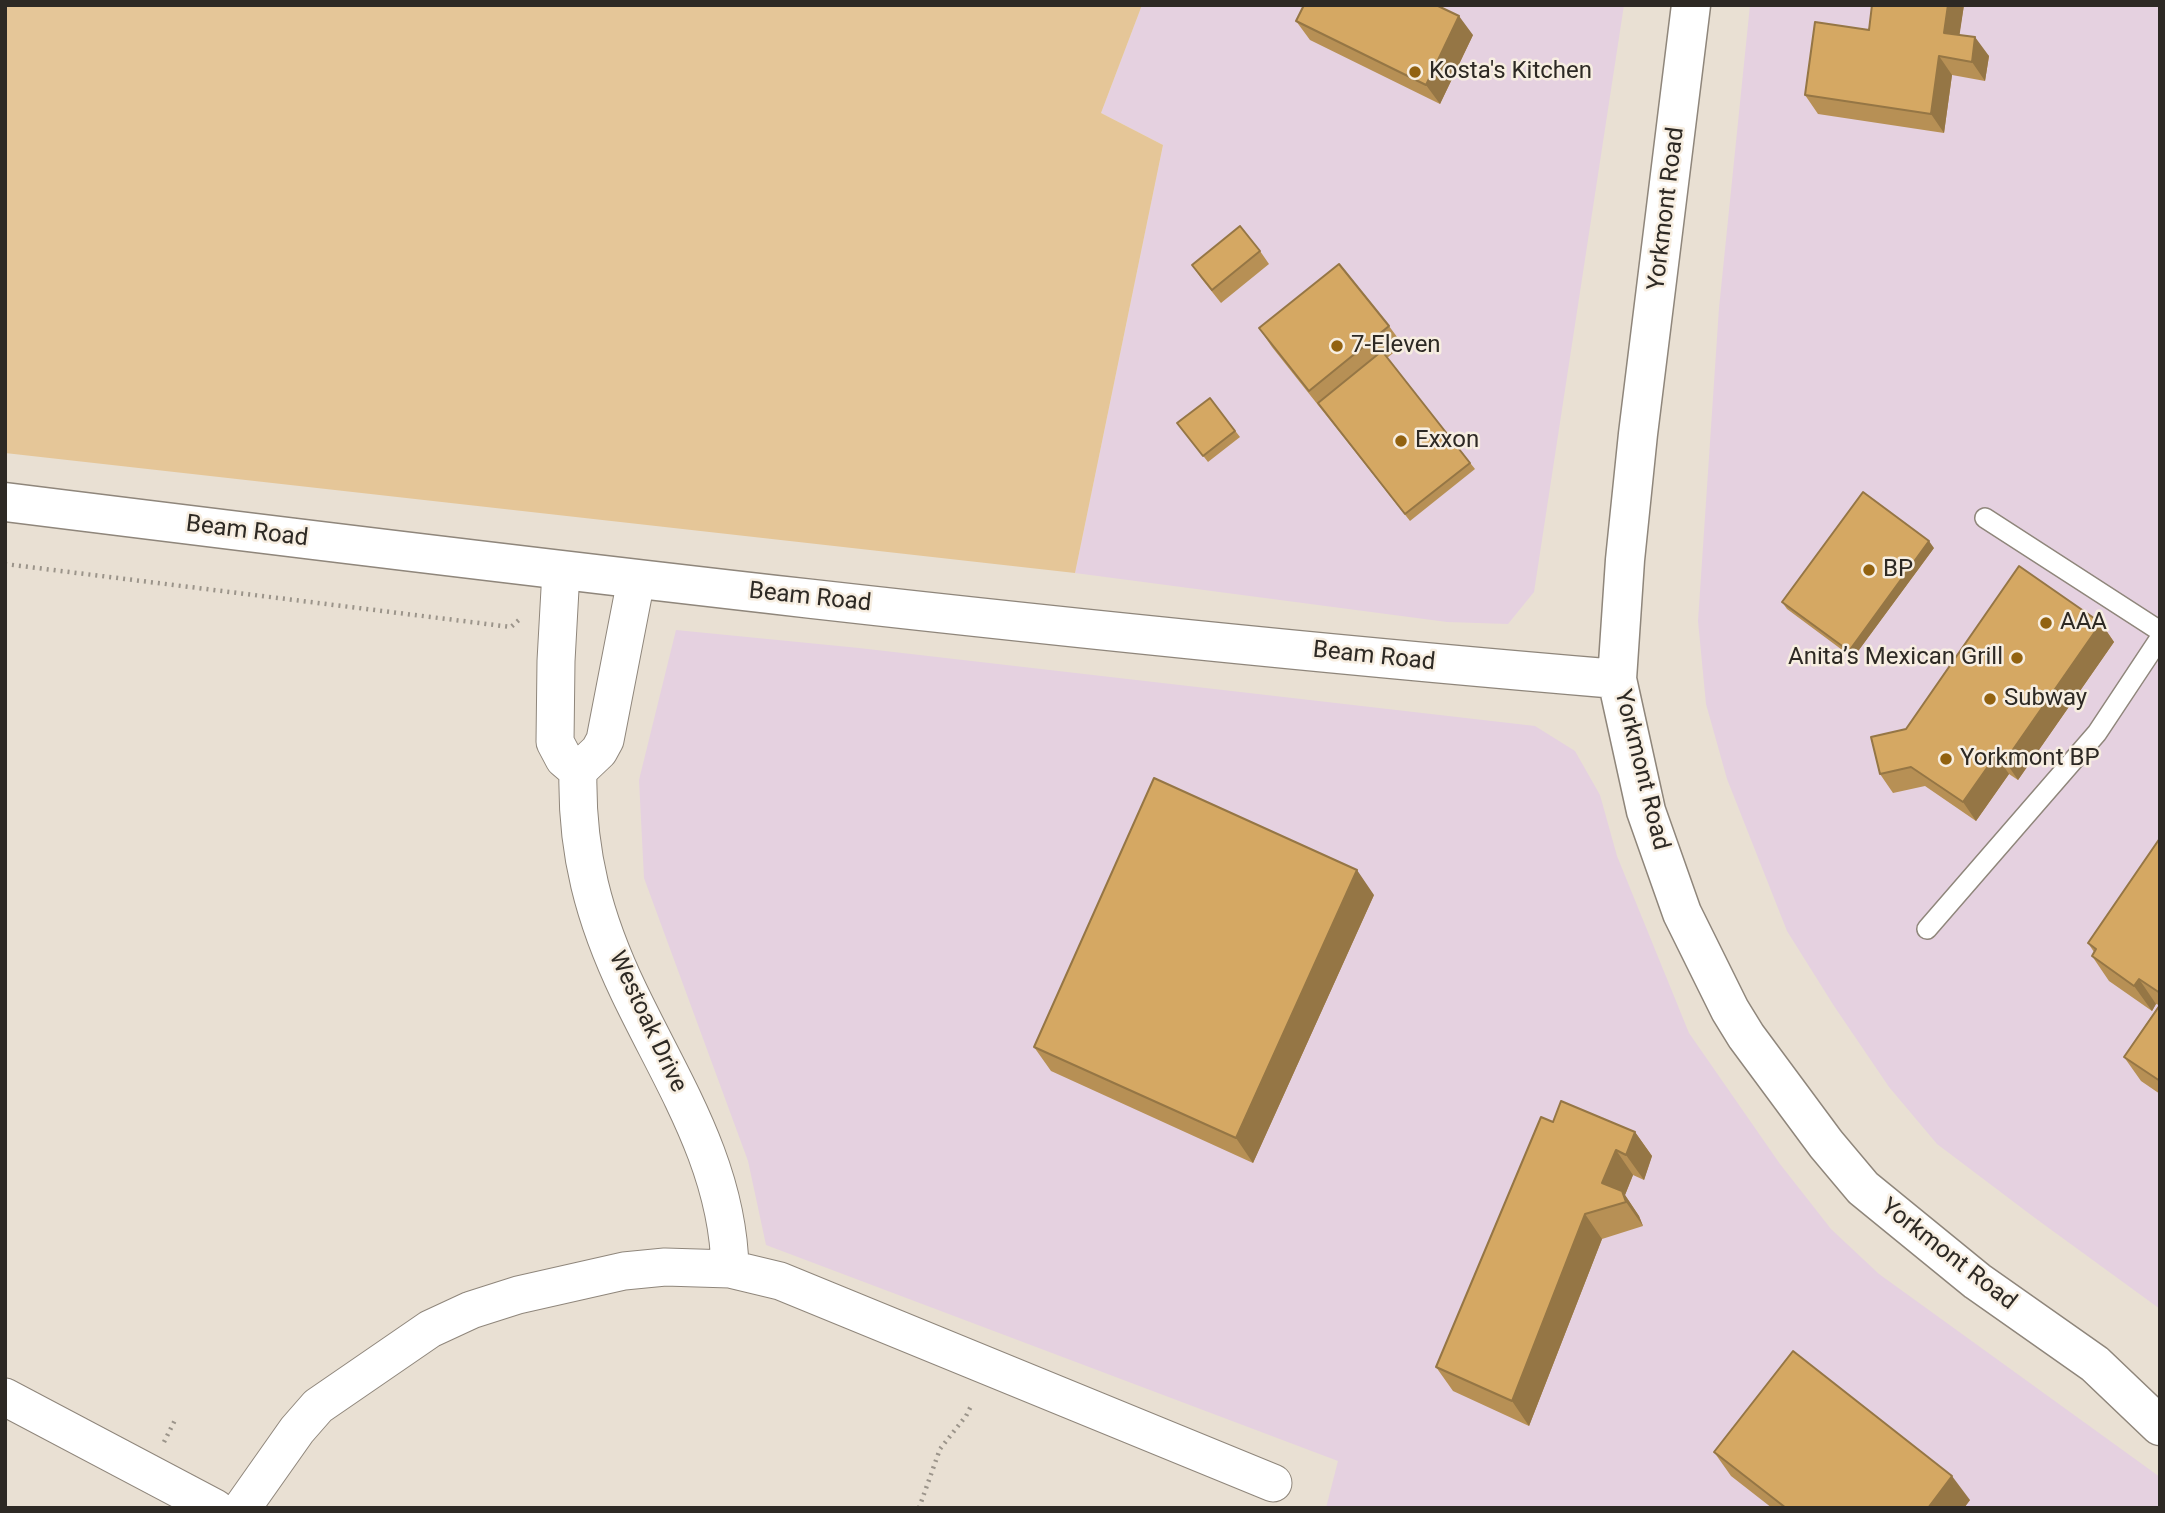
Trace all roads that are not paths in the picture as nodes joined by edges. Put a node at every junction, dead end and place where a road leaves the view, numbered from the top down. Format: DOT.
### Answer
graph roads {
  1 [pos="1692,5"];
  2 [pos="5,502"];
  3 [pos="1985,518"];
  4 [pos="561,571"];
  5 [pos="636,580"];
  6 [pos="2160,631"];
  7 [pos="2160,638"];
  8 [pos="1617,679"];
  9 [pos="578,771"];
  10 [pos="1927,929"];
  11 [pos="730,1269"];
  12 [pos="2095,1364"];
  13 [pos="2160,1389"];
  14 [pos="5,1397"];
  15 [pos="2160,1426"];
  16 [pos="1273,1483"];
  17 [pos="215,1508"];
  18 [pos="242,1508"];
  1 -- 8 [label="street, Yorkmont Road"];
  2 -- 4 [label="street, Beam Road"];
  3 -- 6 [label="lane"];
  4 -- 5 [label="street, Beam Road"];
  4 -- 9 [label="street"];
  5 -- 8 [label="street, Beam Road"];
  5 -- 9 [label="street"];
  7 -- 10 [label="lane"];
  8 -- 12 [label="street, Yorkmont Road"];
  9 -- 11 [label="street, Westoak Drive"];
  11 -- 16 [label="street"];
  11 -- 18 [label="street"];
  12 -- 13 [label="street, Yorkmont Road"];
  12 -- 15 [label="street, Yorkmont Road"];
  14 -- 17 [label="street"];
}
